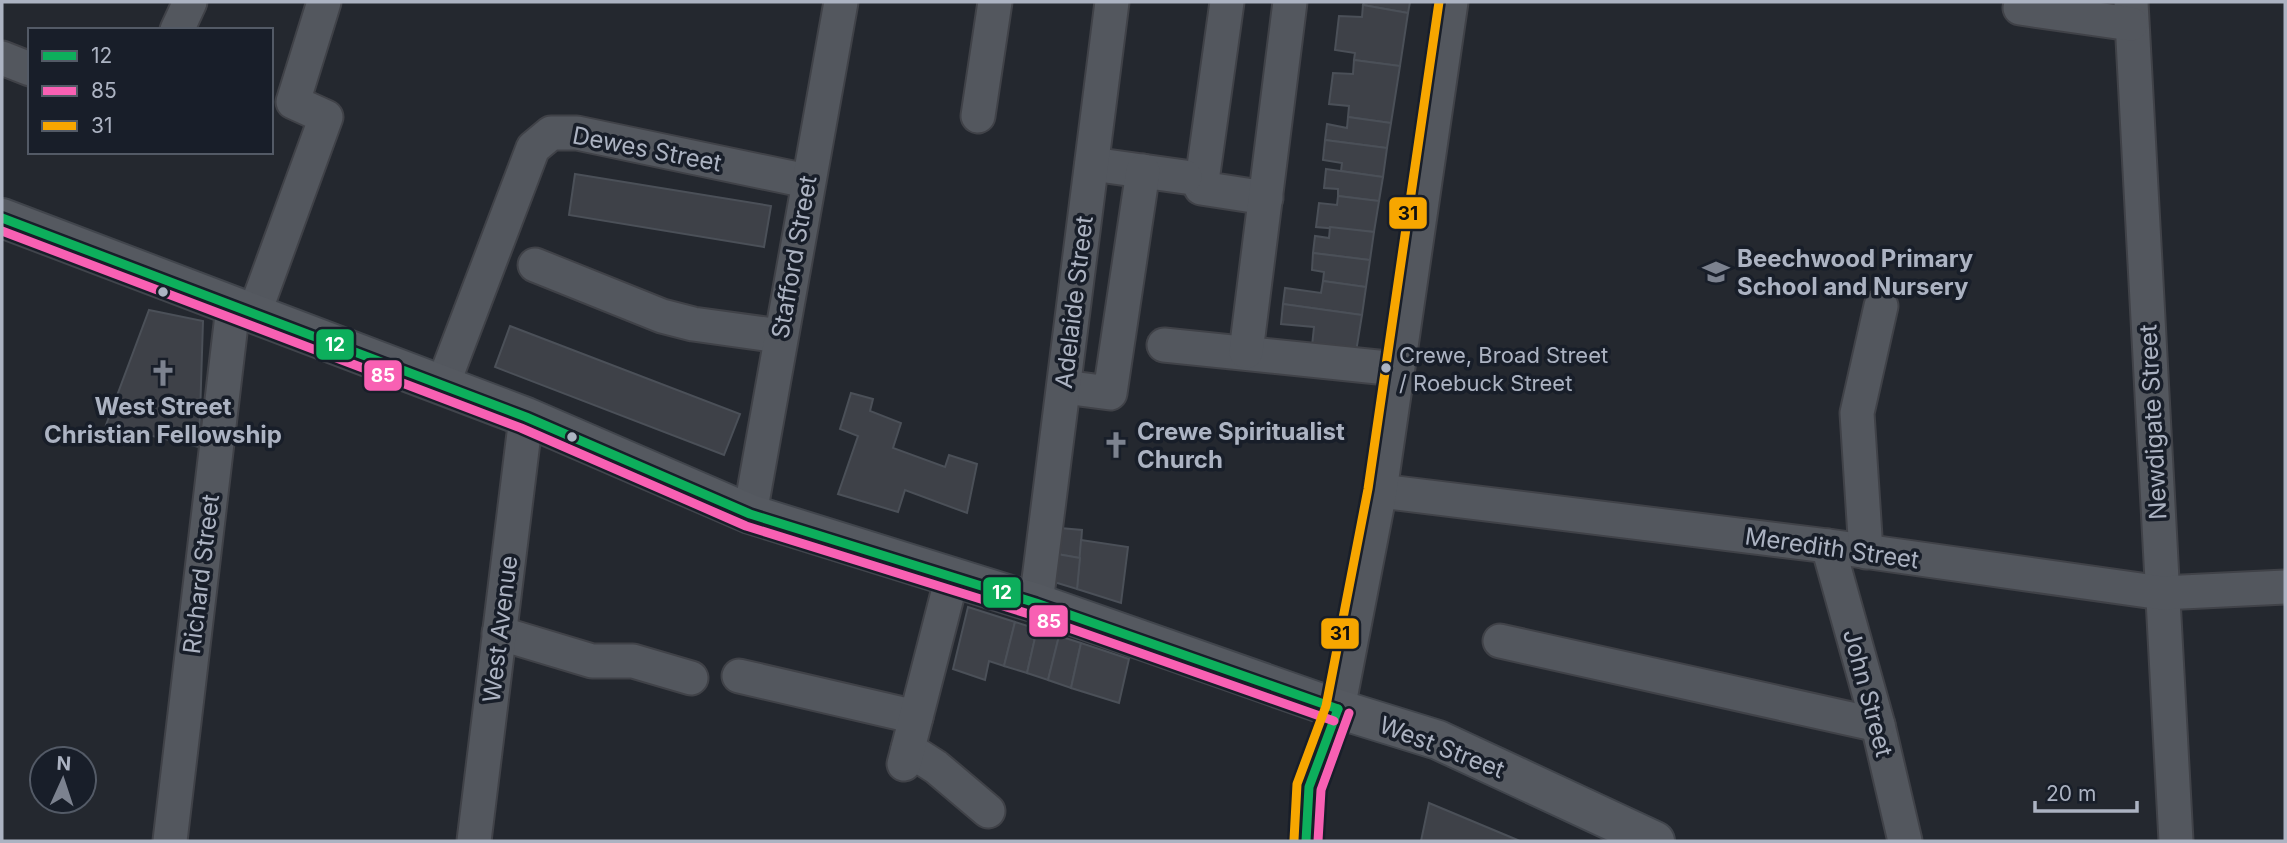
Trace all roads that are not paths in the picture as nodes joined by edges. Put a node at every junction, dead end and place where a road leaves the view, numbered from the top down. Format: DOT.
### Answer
graph roads {
  1 [pos="190,2"];
  2 [pos="324,2"];
  3 [pos="841,2"];
  4 [pos="995,2"];
  5 [pos="1112,2"];
  6 [pos="1227,2"];
  7 [pos="1290,2"];
  8 [pos="1451,2"];
  9 [pos="2020,8"];
  10 [pos="2131,13"];
  11 [pos="178,28"];
  12 [pos="2,58"];
  13 [pos="28,68"];
  14 [pos="978,116"];
  15 [pos="1092,164"];
  16 [pos="1143,171"];
  17 [pos="1185,177"];
  18 [pos="807,180"];
  19 [pos="1266,198"];
  20 [pos="2,218"];
  21 [pos="535,265"];
  22 [pos="1881,306"];
  23 [pos="244,311"];
  24 [pos="780,336"];
  25 [pos="1164,345"];
  26 [pos="1246,352"];
  27 [pos="1398,369"];
  28 [pos="443,384"];
  29 [pos="1064,387"];
  30 [pos="526,417"];
  31 [pos="1380,491"];
  32 [pos="750,513"];
  33 [pos="1828,546"];
  34 [pos="1866,552"];
  35 [pos="952,577"];
  36 [pos="2285,587"];
  37 [pos="2162,593"];
  38 [pos="1036,603"];
  39 [pos="499,633"];
  40 [pos="1500,641"];
  41 [pos="739,676"];
  42 [pos="691,678"];
  43 [pos="1338,709"];
  44 [pos="916,717"];
  45 [pos="1878,725"];
  46 [pos="988,811"];
  47 [pos="170,841"];
  48 [pos="474,841"];
  49 [pos="1306,841"];
  50 [pos="1656,841"];
  51 [pos="1905,841"];
  52 [pos="2176,841"];
  1 -- 11 [label="street"];
  2 -- 23 [label="street, Richard Street"];
  3 -- 18 [label="street, Stafford Street"];
  4 -- 14 [label="street"];
  5 -- 15 [label="street, Adelaide Street"];
  6 -- 19 [label="street"];
  7 -- 19 [label="street"];
  8 -- 27 [label="street"];
  9 -- 10 [label="street"];
  10 -- 37 [label="street, Newdigate Street"];
  12 -- 13 [label="street"];
  15 -- 16 [label="street"];
  15 -- 29 [label="street, Adelaide Street"];
  16 -- 17 [label="street"];
  16 -- 29 [label="street"];
  18 -- 24 [label="street, Stafford Street"];
  18 -- 28 [label="street, Dewes Street"];
  19 -- 26 [label="street"];
  20 -- 23 [label="main road, West Street"];
  21 -- 24 [label="street"];
  22 -- 34 [label="street"];
  23 -- 28 [label="main road, West Street"];
  23 -- 47 [label="street, Richard Street"];
  24 -- 32 [label="street, Stafford Street"];
  25 -- 26 [label="street"];
  26 -- 27 [label="street"];
  27 -- 31 [label="street"];
  28 -- 30 [label="main road, West Street"];
  29 -- 38 [label="street, Adelaide Street"];
  30 -- 32 [label="main road, West Street"];
  30 -- 39 [label="street, West Avenue"];
  31 -- 33 [label="street, Meredith Street"];
  31 -- 43 [label="street"];
  32 -- 35 [label="main road, West Street"];
  33 -- 34 [label="street, Meredith Street"];
  33 -- 45 [label="street, John Street"];
  34 -- 37 [label="street, Meredith Street"];
  35 -- 38 [label="main road, West Street"];
  35 -- 44 [label="street"];
  36 -- 37 [label="street, Meredith Street"];
  37 -- 52 [label="street, Newdigate Street"];
  38 -- 43 [label="main road, West Street"];
  39 -- 42 [label="street"];
  39 -- 48 [label="street, West Avenue"];
  40 -- 45 [label="street"];
  41 -- 44 [label="street"];
  43 -- 49 [label="street"];
  43 -- 50 [label="main road, West Street"];
  44 -- 46 [label="street"];
  45 -- 51 [label="street, John Street"];
}
